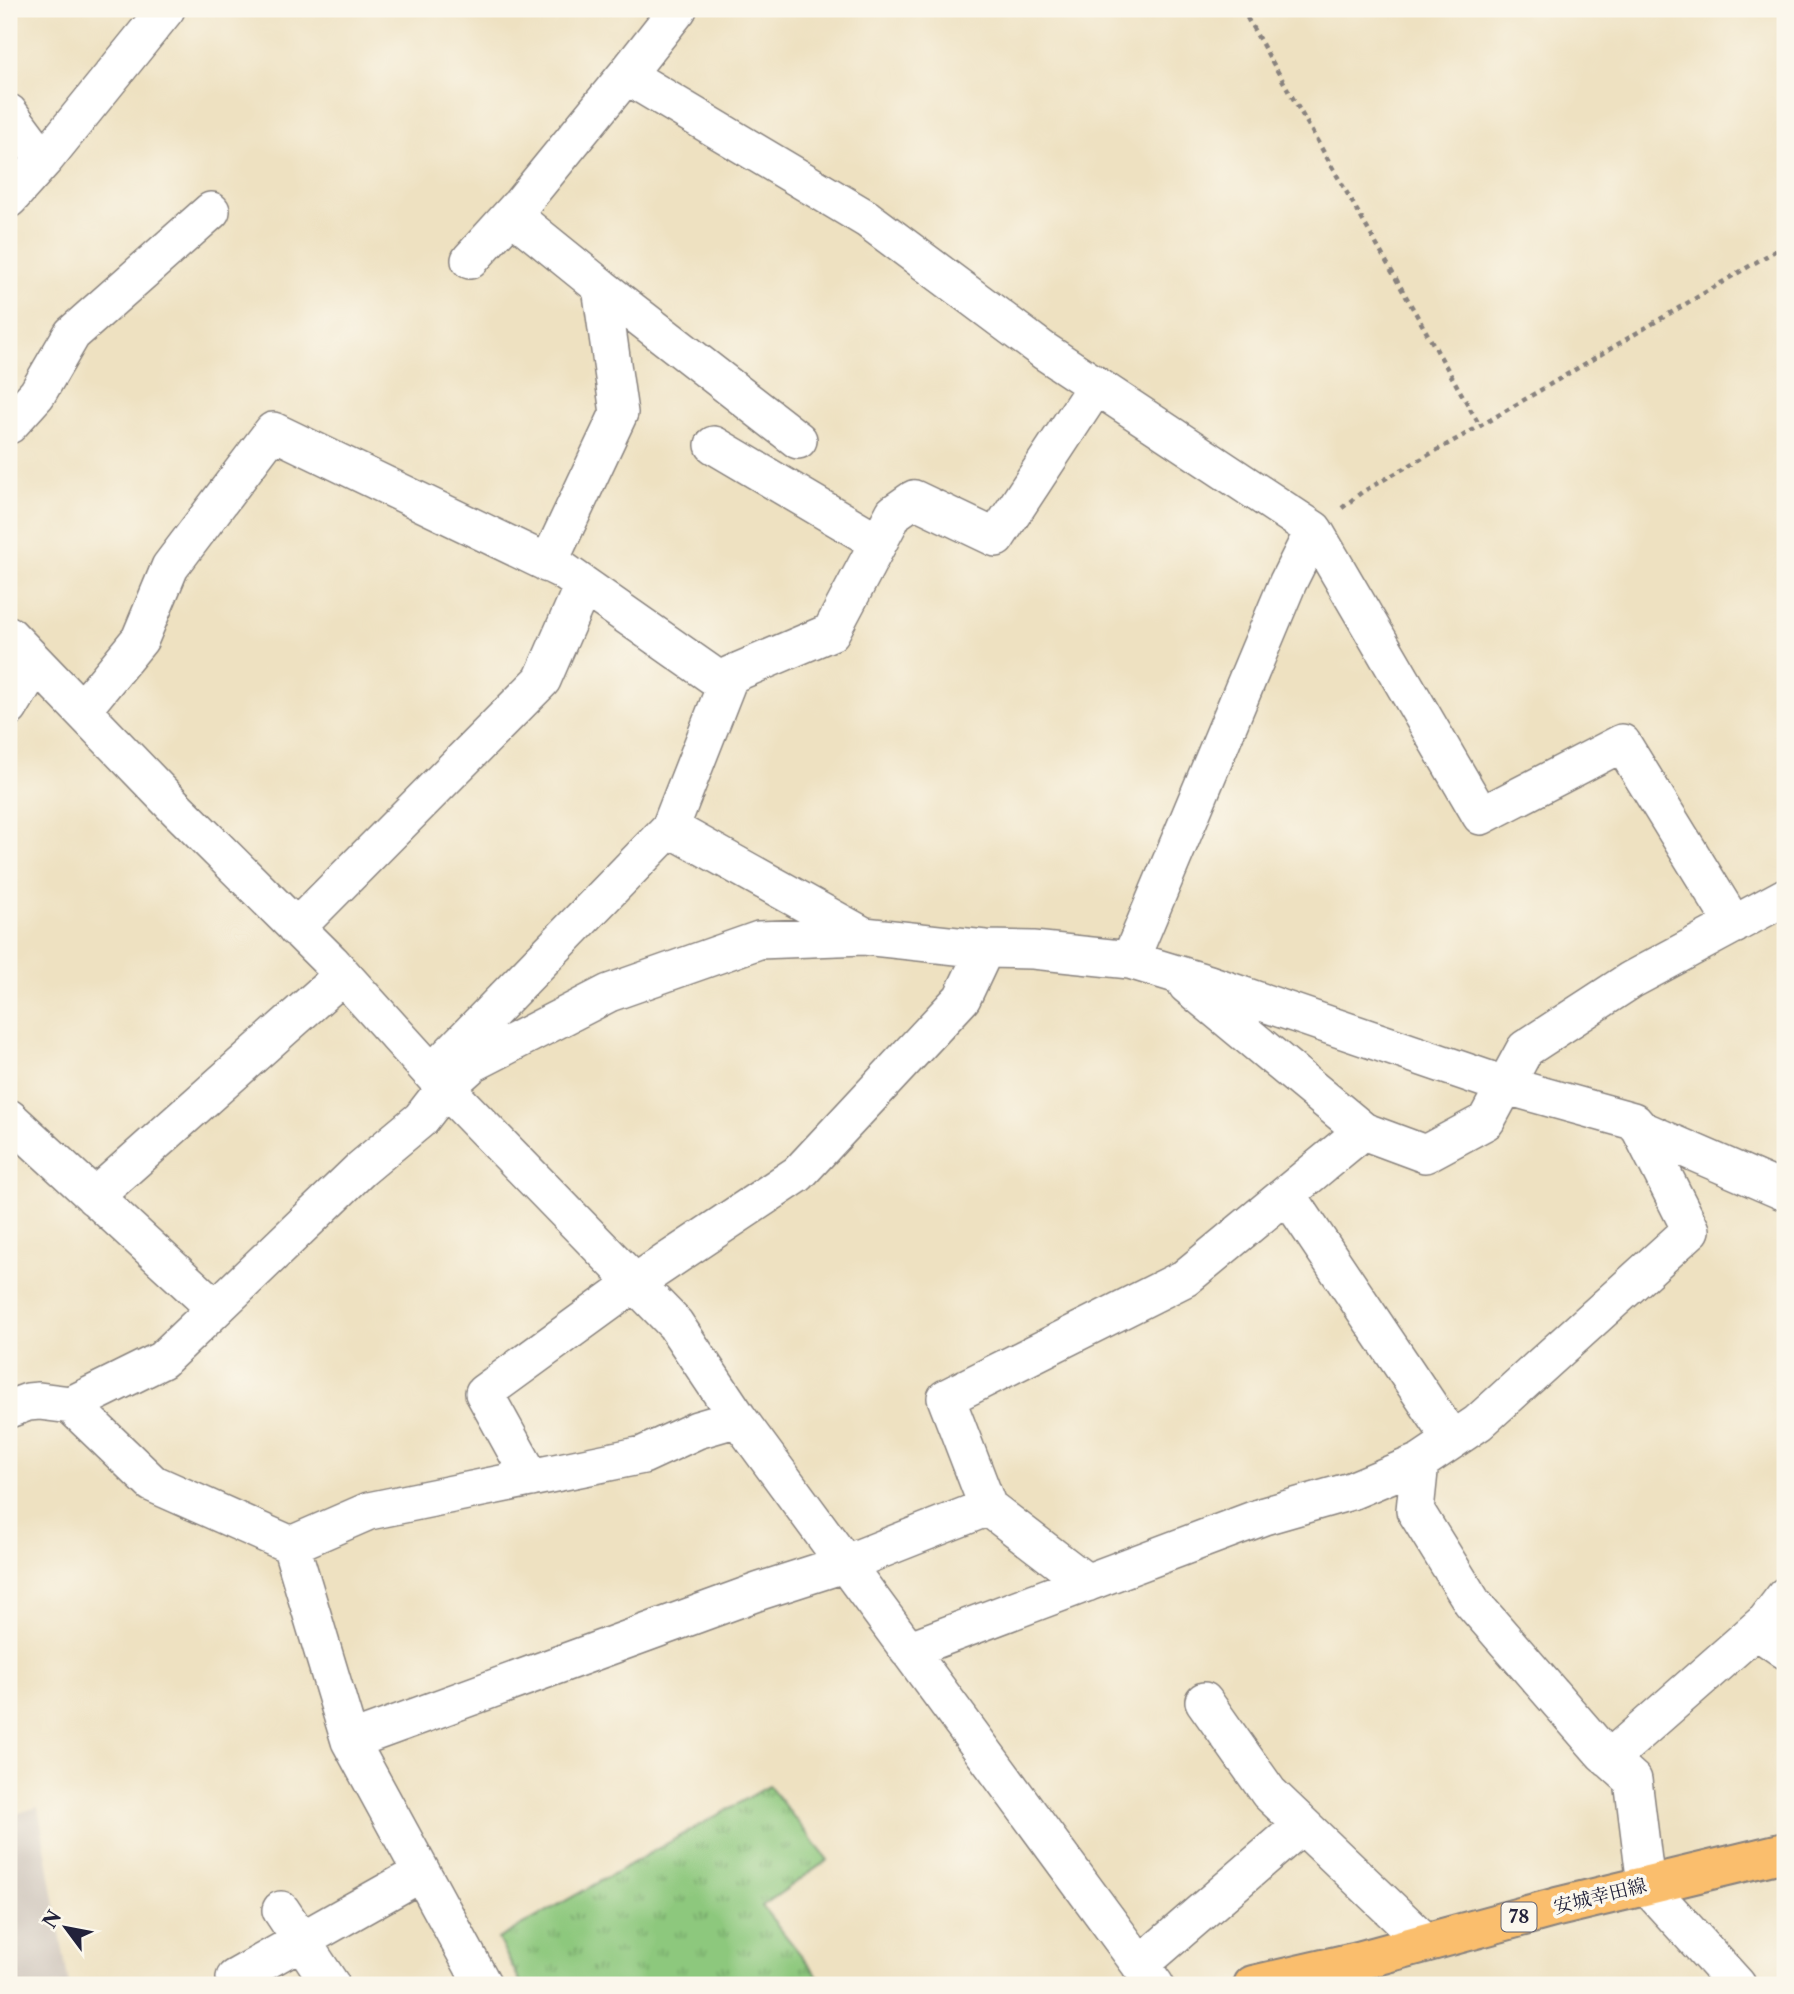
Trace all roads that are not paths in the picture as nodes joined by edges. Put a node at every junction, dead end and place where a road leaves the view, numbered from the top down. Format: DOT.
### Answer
graph roads {
  1 [pos="166,9"];
  2 [pos="678,9"];
  3 [pos="626,75"];
  4 [pos="9,113"];
  5 [pos="44,160"];
  6 [pos="9,199"];
  7 [pos="518,207"];
  8 [pos="211,211"];
  9 [pos="470,260"];
  10 [pos="601,287"];
  11 [pos="1096,386"];
  12 [pos="9,425"];
  13 [pos="798,440"];
  14 [pos="714,445"];
  15 [pos="1314,530"];
  16 [pos="878,542"];
  17 [pos="548,564"];
  18 [pos="583,586"];
  19 [pos="9,635"];
  20 [pos="36,663"];
  21 [pos="726,685"];
  22 [pos="9,708"];
  23 [pos="82,710"];
  24 [pos="670,828"];
  25 [pos="1785,897"];
  26 [pos="1734,925"];
  27 [pos="296,928"];
  28 [pos="864,936"];
  29 [pos="985,949"];
  30 [pos="1130,960"];
  31 [pos="343,975"];
  32 [pos="1175,975"];
  33 [pos="438,1081"];
  34 [pos="1507,1086"];
  35 [pos="9,1118"];
  36 [pos="1640,1129"];
  37 [pos="1363,1131"];
  38 [pos="1785,1192"];
  39 [pos="1287,1194"];
  40 [pos="94,1196"];
  41 [pos="635,1283"];
  42 [pos="215,1308"];
  43 [pos="15,1400"];
  44 [pos="71,1405"];
  45 [pos="738,1418"];
  46 [pos="1452,1440"];
  47 [pos="1420,1462"];
  48 [pos="531,1478"];
  49 [pos="988,1507"];
  50 [pos="291,1545"];
  51 [pos="844,1564"];
  52 [pos="1087,1583"];
  53 [pos="1785,1596"];
  54 [pos="1770,1640"];
  55 [pos="908,1650"];
  56 [pos="1204,1701"];
  57 [pos="349,1741"];
  58 [pos="1609,1759"];
  59 [pos="1302,1825"];
  60 [pos="1785,1852"];
  61 [pos="421,1872"];
  62 [pos="1646,1885"];
  63 [pos="281,1910"];
  64 [pos="302,1940"];
  65 [pos="1426,1943"];
  66 [pos="1357,1973"];
  67 [pos="1148,1975"];
  68 [pos="235,1978"];
  69 [pos="1263,1984"];
  70 [pos="331,1985"];
  71 [pos="483,1985"];
  72 [pos="1737,1985"];
  1 -- 5 [label="street"];
  2 -- 3 [label="street"];
  3 -- 7 [label="street"];
  3 -- 11 [label="street"];
  4 -- 5 [label="street"];
  5 -- 6 [label="street"];
  7 -- 9 [label="street"];
  7 -- 10 [label="street"];
  8 -- 12 [label="street"];
  10 -- 13 [label="street"];
  10 -- 17 [label="street"];
  11 -- 15 [label="street"];
  11 -- 16 [label="street"];
  14 -- 16 [label="street"];
  15 -- 26 [label="street"];
  15 -- 30 [label="street"];
  16 -- 21 [label="street"];
  17 -- 18 [label="street"];
  17 -- 23 [label="street"];
  18 -- 21 [label="street"];
  18 -- 27 [label="street"];
  19 -- 20 [label="street"];
  20 -- 22 [label="street"];
  20 -- 23 [label="street"];
  21 -- 24 [label="street"];
  23 -- 27 [label="street"];
  24 -- 28 [label="street"];
  24 -- 33 [label="street"];
  25 -- 26 [label="street"];
  26 -- 34 [label="street"];
  27 -- 31 [label="street"];
  28 -- 29 [label="street"];
  28 -- 33 [label="street"];
  29 -- 30 [label="street"];
  29 -- 41 [label="street"];
  30 -- 32 [label="street"];
  31 -- 33 [label="street"];
  31 -- 40 [label="street"];
  32 -- 34 [label="street"];
  32 -- 37 [label="street"];
  33 -- 41 [label="street"];
  33 -- 42 [label="street"];
  34 -- 36 [label="street"];
  34 -- 37 [label="street"];
  35 -- 40 [label="street"];
  36 -- 38 [label="street"];
  36 -- 46 [label="street"];
  37 -- 39 [label="street"];
  39 -- 46 [label="street"];
  39 -- 49 [label="street"];
  40 -- 42 [label="street"];
  41 -- 45 [label="street"];
  41 -- 48 [label="street"];
  42 -- 44 [label="street"];
  43 -- 44 [label="street"];
  44 -- 50 [label="street"];
  45 -- 48 [label="street"];
  45 -- 51 [label="street"];
  46 -- 47 [label="street"];
  47 -- 52 [label="street"];
  47 -- 58 [label="street"];
  48 -- 50 [label="street"];
  49 -- 51 [label="street"];
  49 -- 52 [label="street"];
  50 -- 57 [label="street"];
  51 -- 55 [label="street"];
  51 -- 57 [label="street"];
  52 -- 55 [label="street"];
  53 -- 54 [label="street"];
  54 -- 58 [label="street"];
  55 -- 67 [label="street"];
  56 -- 59 [label="street"];
  57 -- 61 [label="street"];
  58 -- 62 [label="street"];
  59 -- 65 [label="street"];
  59 -- 67 [label="street"];
  60 -- 62 [label="main road, 安城幸田線 / 78"];
  61 -- 64 [label="street"];
  61 -- 71 [label="street"];
  62 -- 65 [label="main road, 安城幸田線 / 78"];
  62 -- 72 [label="street"];
  63 -- 64 [label="street"];
  64 -- 68 [label="street"];
  64 -- 70 [label="street"];
  65 -- 66 [label="main road, 安城幸田線 / 78"];
  66 -- 69 [label="main road, 安城幸田線 / 78"];
}
